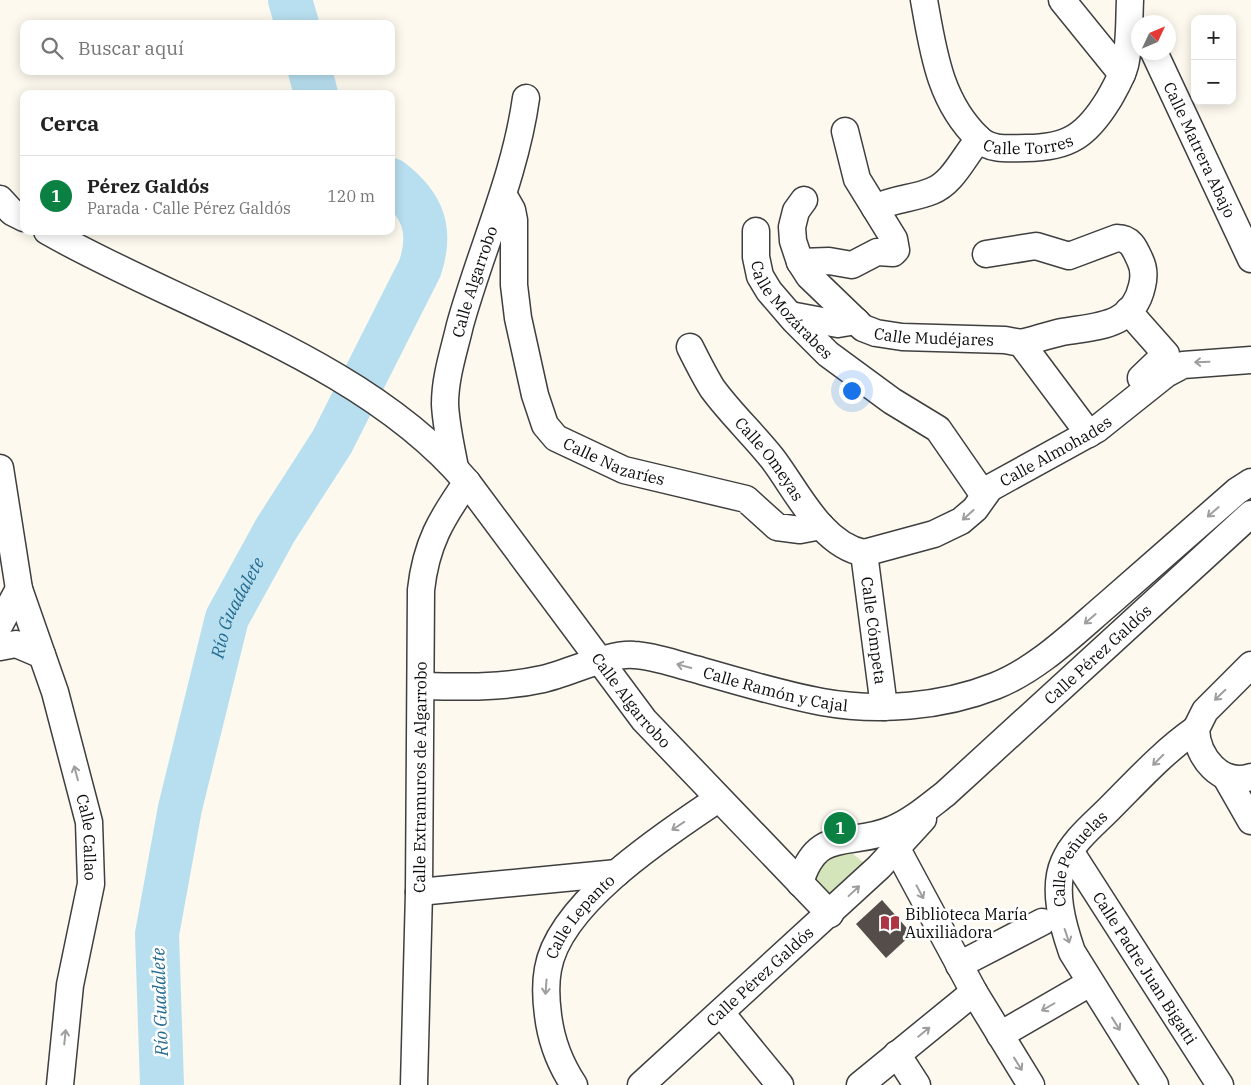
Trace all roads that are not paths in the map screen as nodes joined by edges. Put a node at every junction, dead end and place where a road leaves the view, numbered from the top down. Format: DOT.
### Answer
graph roads {
  1 [pos="924,0"];
  2 [pos="1062,0"];
  3 [pos="1130,0"];
  4 [pos="1143,0"];
  5 [pos="1145,15"];
  6 [pos="1157,60"];
  7 [pos="1122,74"];
  8 [pos="526,98"];
  9 [pos="845,131"];
  10 [pos="979,139"];
  11 [pos="504,196"];
  12 [pos="0,199"];
  13 [pos="804,200"];
  14 [pos="876,208"];
  15 [pos="20,216"];
  16 [pos="756,231"];
  17 [pos="55,236"];
  18 [pos="986,254"];
  19 [pos="1251,259"];
  20 [pos="800,262"];
  21 [pos="1134,302"];
  22 [pos="790,315"];
  23 [pos="856,321"];
  24 [pos="1021,343"];
  25 [pos="690,347"];
  26 [pos="1251,360"];
  27 [pos="1133,400"];
  28 [pos="1089,434"];
  29 [pos="0,468"];
  30 [pos="461,475"];
  31 [pos="1251,482"];
  32 [pos="984,494"];
  33 [pos="1251,514"];
  34 [pos="821,526"];
  35 [pos="864,553"];
  36 [pos="19,589"];
  37 [pos="0,624"];
  38 [pos="0,648"];
  39 [pos="42,655"];
  40 [pos="600,662"];
  41 [pos="1251,665"];
  42 [pos="422,686"];
  43 [pos="955,698"];
  44 [pos="884,707"];
  45 [pos="1196,729"];
  46 [pos="1239,778"];
  47 [pos="945,794"];
  48 [pos="718,799"];
  49 [pos="1251,821"];
  50 [pos="754,835"];
  51 [pos="854,838"];
  52 [pos="825,846"];
  53 [pos="897,849"];
  54 [pos="1070,851"];
  55 [pos="879,868"];
  56 [pos="616,873"];
  57 [pos="800,883"];
  58 [pos="419,892"];
  59 [pos="830,914"];
  60 [pos="1042,922"];
  61 [pos="959,965"];
  62 [pos="1090,983"];
  63 [pos="974,992"];
  64 [pos="721,1013"];
  65 [pos="1000,1035"];
  66 [pos="897,1054"];
  67 [pos="60,1085"];
  68 [pos="414,1085"];
  69 [pos="574,1085"];
  70 [pos="642,1085"];
  71 [pos="780,1085"];
  72 [pos="860,1085"];
  73 [pos="917,1085"];
  74 [pos="1031,1085"];
  75 [pos="1155,1085"];
  76 [pos="1220,1085"];
  1 -- 10 [label="street, Calle Torres"];
  2 -- 7 [label="street"];
  3 -- 7 [label="street, Calle Torres"];
  4 -- 5 [label="street"];
  6 -- 19 [label="street, Calle Matrera Abajo"];
  7 -- 10 [label="street, Calle Torres"];
  8 -- 11 [label="street, Calle Algarrobo"];
  9 -- 14 [label="street"];
  10 -- 14 [label="street"];
  11 -- 30 [label="street, Calle Algarrobo"];
  11 -- 34 [label="street, Calle Nazaríes"];
  12 -- 15 [label="street"];
  13 -- 20 [label="street, Calle Mudéjares"];
  14 -- 20 [label="street"];
  16 -- 22 [label="street, Calle Mozárabes"];
  17 -- 30 [label="street, Calle Algarrobo"];
  18 -- 21 [label="street"];
  20 -- 23 [label="street, Calle Mudéjares"];
  21 -- 24 [label="street"];
  21 -- 27 [label="street"];
  22 -- 23 [label="street"];
  22 -- 32 [label="street, Calle Mozárabes"];
  23 -- 24 [label="street, Calle Mudéjares"];
  24 -- 28 [label="street"];
  25 -- 34 [label="street, Calle Omeyas"];
  26 -- 27 [label="street, Calle Almohades, one-way"];
  27 -- 28 [label="street, Calle Almohades"];
  28 -- 32 [label="street, Calle Almohades"];
  29 -- 36 [label="street, Calle Callao"];
  30 -- 40 [label="street, Calle Algarrobo"];
  30 -- 42 [label="street, Calle Extramuros de Algarrobo"];
  31 -- 43 [label="street, Calle Pérez Galdós, one-way"];
  32 -- 35 [label="street, Calle Almohades, one-way"];
  33 -- 47 [label="street, Calle Pérez Galdós"];
  34 -- 35 [label="street, Calle Omeyas"];
  35 -- 44 [label="street, Calle Cómpeta"];
  36 -- 37 [label="street"];
  36 -- 39 [label="street, Calle Callao"];
  38 -- 39 [label="street"];
  67 -- 39 [label="street, Calle Callao, one-way"];
  40 -- 42 [label="street, Calle Ramón y Cajal"];
  44 -- 40 [label="street, Calle Ramón y Cajal, one-way"];
  40 -- 48 [label="street, Calle Algarrobo"];
  41 -- 45 [label="street, one-way"];
  42 -- 58 [label="street, Calle Extramuros de Algarrobo"];
  43 -- 44 [label="street, Calle Ramón y Cajal"];
  45 -- 46 [label="street"];
  45 -- 54 [label="street, Calle Peñuelas, one-way"];
  46 -- 49 [label="street"];
  47 -- 51 [label="street, Calle Pérez Galdós"];
  47 -- 53 [label="street, Calle Pérez Galdós"];
  48 -- 50 [label="street, Calle Algarrobo"];
  48 -- 56 [label="street, Calle Lepanto, one-way"];
  50 -- 52 [label="street, Calle Pérez Galdós"];
  50 -- 57 [label="street, Calle Algarrobo"];
  51 -- 52 [label="street, Calle Pérez Galdós"];
  51 -- 55 [label="street"];
  52 -- 57 [label="street, Calle Pérez Galdós"];
  53 -- 55 [label="street, Calle Pérez Galdós"];
  53 -- 61 [label="street, one-way"];
  54 -- 62 [label="street, Calle Peñuelas, one-way"];
  54 -- 76 [label="street, Calle Padre Juan Bigatti"];
  59 -- 55 [label="street, Calle Pérez Galdós, one-way"];
  56 -- 58 [label="street"];
  56 -- 69 [label="street, Calle Lepanto, one-way"];
  57 -- 59 [label="street, Calle Algarrobo"];
  58 -- 68 [label="street, Calle Extramuros de Algarrobo"];
  59 -- 64 [label="street, Calle Pérez Galdós"];
  60 -- 61 [label="street"];
  61 -- 63 [label="street"];
  62 -- 65 [label="street, one-way"];
  62 -- 75 [label="street, Calle Peñuelas, one-way"];
  63 -- 65 [label="street"];
  66 -- 63 [label="street, one-way"];
  64 -- 70 [label="street, Calle Pérez Galdós"];
  64 -- 71 [label="street"];
  65 -- 74 [label="street, one-way"];
  66 -- 72 [label="street"];
  66 -- 73 [label="street"];
}
